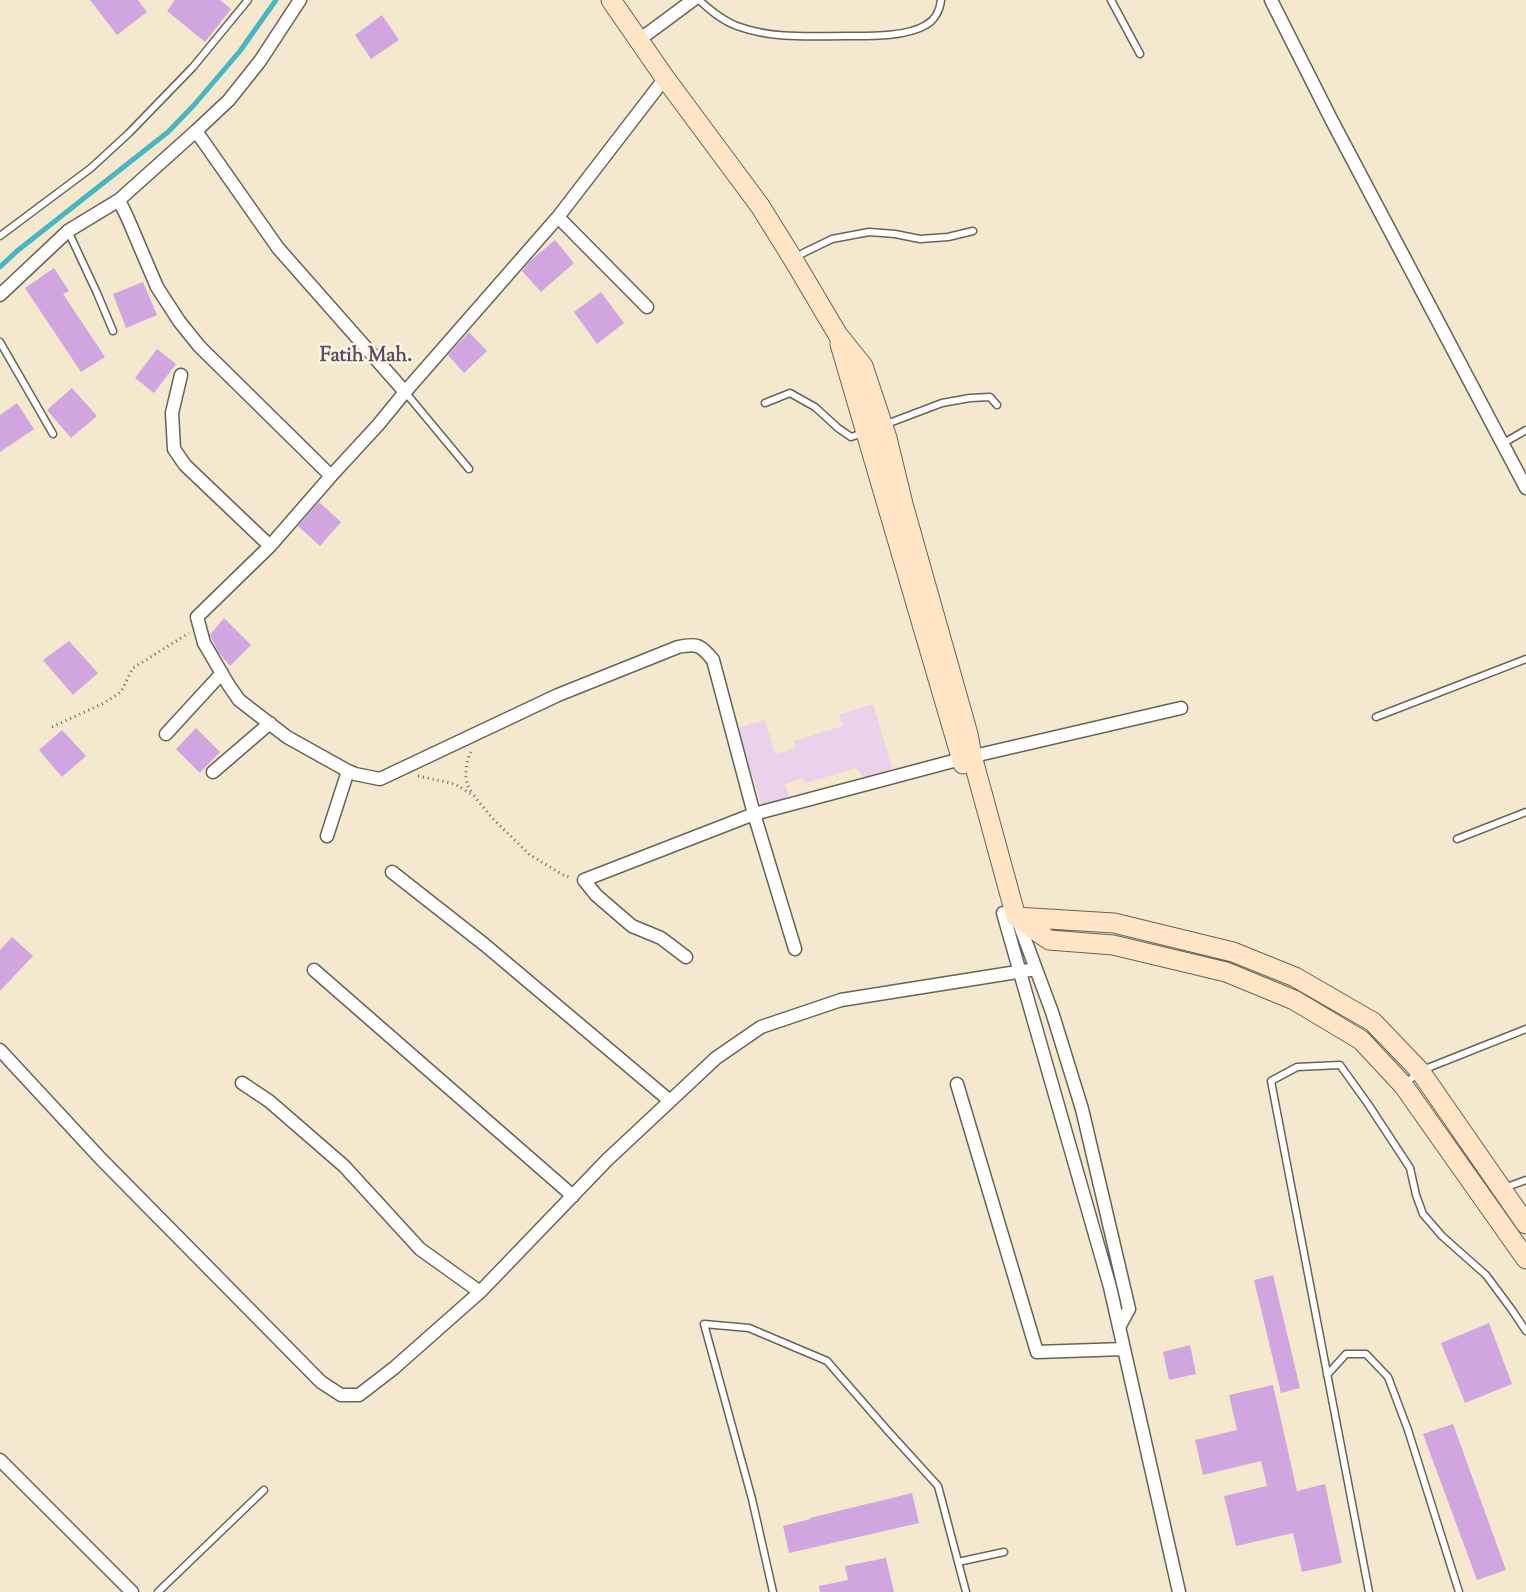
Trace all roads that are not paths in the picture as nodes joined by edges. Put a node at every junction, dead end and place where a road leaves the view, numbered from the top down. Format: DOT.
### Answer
graph roads {
  1 [pos="248,0"];
  2 [pos="300,0"];
  3 [pos="611,0"];
  4 [pos="694,0"];
  5 [pos="698,0"];
  6 [pos="941,0"];
  7 [pos="1111,0"];
  8 [pos="1271,0"];
  9 [pos="639,40"];
  10 [pos="1140,54"];
  11 [pos="665,78"];
  12 [pos="196,131"];
  13 [pos="118,200"];
  14 [pos="558,217"];
  15 [pos="68,231"];
  16 [pos="973,231"];
  17 [pos="0,236"];
  18 [pos="793,258"];
  19 [pos="0,295"];
  20 [pos="647,307"];
  21 [pos="112,331"];
  22 [pos="0,342"];
  23 [pos="181,375"];
  24 [pos="405,392"];
  25 [pos="765,403"];
  26 [pos="997,405"];
  27 [pos="874,429"];
  28 [pos="1526,430"];
  29 [pos="53,434"];
  30 [pos="1502,444"];
  31 [pos="469,469"];
  32 [pos="331,476"];
  33 [pos="1526,488"];
  34 [pos="270,546"];
  35 [pos="1526,659"];
  36 [pos="222,673"];
  37 [pos="1181,708"];
  38 [pos="1376,717"];
  39 [pos="270,724"];
  40 [pos="166,734"];
  41 [pos="967,757"];
  42 [pos="348,771"];
  43 [pos="213,772"];
  44 [pos="1526,812"];
  45 [pos="754,814"];
  46 [pos="327,836"];
  47 [pos="1457,839"];
  48 [pos="392,872"];
  49 [pos="1010,915"];
  50 [pos="795,949"];
  51 [pos="686,957"];
  52 [pos="1036,969"];
  53 [pos="314,970"];
  54 [pos="1020,971"];
  55 [pos="1526,1029"];
  56 [pos="0,1050"];
  57 [pos="1420,1071"];
  58 [pos="242,1083"];
  59 [pos="957,1084"];
  60 [pos="1403,1085"];
  61 [pos="670,1101"];
  62 [pos="1526,1180"];
  63 [pos="1501,1189"];
  64 [pos="573,1196"];
  65 [pos="1526,1224"];
  66 [pos="1526,1259"];
  67 [pos="480,1292"];
  68 [pos="1119,1327"];
  69 [pos="1526,1331"];
  70 [pos="1124,1349"];
  71 [pos="1327,1375"];
  72 [pos="0,1460"];
  73 [pos="264,1490"];
  74 [pos="1004,1552"];
  75 [pos="958,1562"];
  76 [pos="132,1592"];
  77 [pos="158,1592"];
  78 [pos="773,1592"];
  79 [pos="966,1592"];
  80 [pos="1179,1592"];
  81 [pos="1369,1592"];
  82 [pos="1459,1592"];
  1 -- 17 [label="lane"];
  2 -- 12 [label="street"];
  3 -- 9 [label="street"];
  4 -- 9 [label="street"];
  5 -- 6 [label="lane"];
  7 -- 10 [label="lane"];
  8 -- 30 [label="street"];
  9 -- 11 [label="street"];
  11 -- 14 [label="street"];
  11 -- 18 [label="street"];
  12 -- 13 [label="street"];
  12 -- 24 [label="street"];
  13 -- 15 [label="street"];
  13 -- 32 [label="street"];
  14 -- 20 [label="street"];
  14 -- 24 [label="street"];
  15 -- 19 [label="street"];
  15 -- 21 [label="lane"];
  16 -- 18 [label="lane"];
  18 -- 27 [label="street"];
  22 -- 29 [label="lane"];
  23 -- 34 [label="street"];
  24 -- 31 [label="lane"];
  24 -- 32 [label="street"];
  25 -- 27 [label="lane"];
  26 -- 27 [label="lane"];
  27 -- 41 [label="street"];
  28 -- 30 [label="lane"];
  30 -- 33 [label="street"];
  32 -- 34 [label="street"];
  34 -- 36 [label="street"];
  35 -- 38 [label="lane"];
  36 -- 39 [label="street"];
  36 -- 40 [label="street"];
  37 -- 41 [label="street"];
  39 -- 42 [label="street"];
  39 -- 43 [label="street"];
  41 -- 45 [label="street"];
  41 -- 49 [label="street"];
  42 -- 45 [label="street"];
  42 -- 46 [label="street"];
  44 -- 47 [label="lane"];
  45 -- 50 [label="street"];
  45 -- 51 [label="street"];
  48 -- 61 [label="street"];
  49 -- 52 [label="street"];
  49 -- 54 [label="street"];
  49 -- 57 [label="street"];
  49 -- 60 [label="street"];
  52 -- 54 [label="street"];
  52 -- 68 [label="street"];
  53 -- 64 [label="street"];
  54 -- 61 [label="street"];
  54 -- 68 [label="street"];
  55 -- 57 [label="lane"];
  56 -- 67 [label="street"];
  57 -- 60 [label="lane"];
  57 -- 63 [label="street"];
  58 -- 67 [label="street"];
  59 -- 70 [label="street"];
  60 -- 66 [label="street"];
  61 -- 64 [label="street"];
  62 -- 63 [label="lane"];
  63 -- 65 [label="street"];
  64 -- 67 [label="street"];
  68 -- 70 [label="street"];
  69 -- 71 [label="lane"];
  70 -- 80 [label="street"];
  71 -- 81 [label="lane"];
  71 -- 82 [label="lane"];
  72 -- 76 [label="street"];
  73 -- 77 [label="lane"];
  74 -- 75 [label="lane"];
  75 -- 78 [label="lane"];
  75 -- 79 [label="lane"];
}
